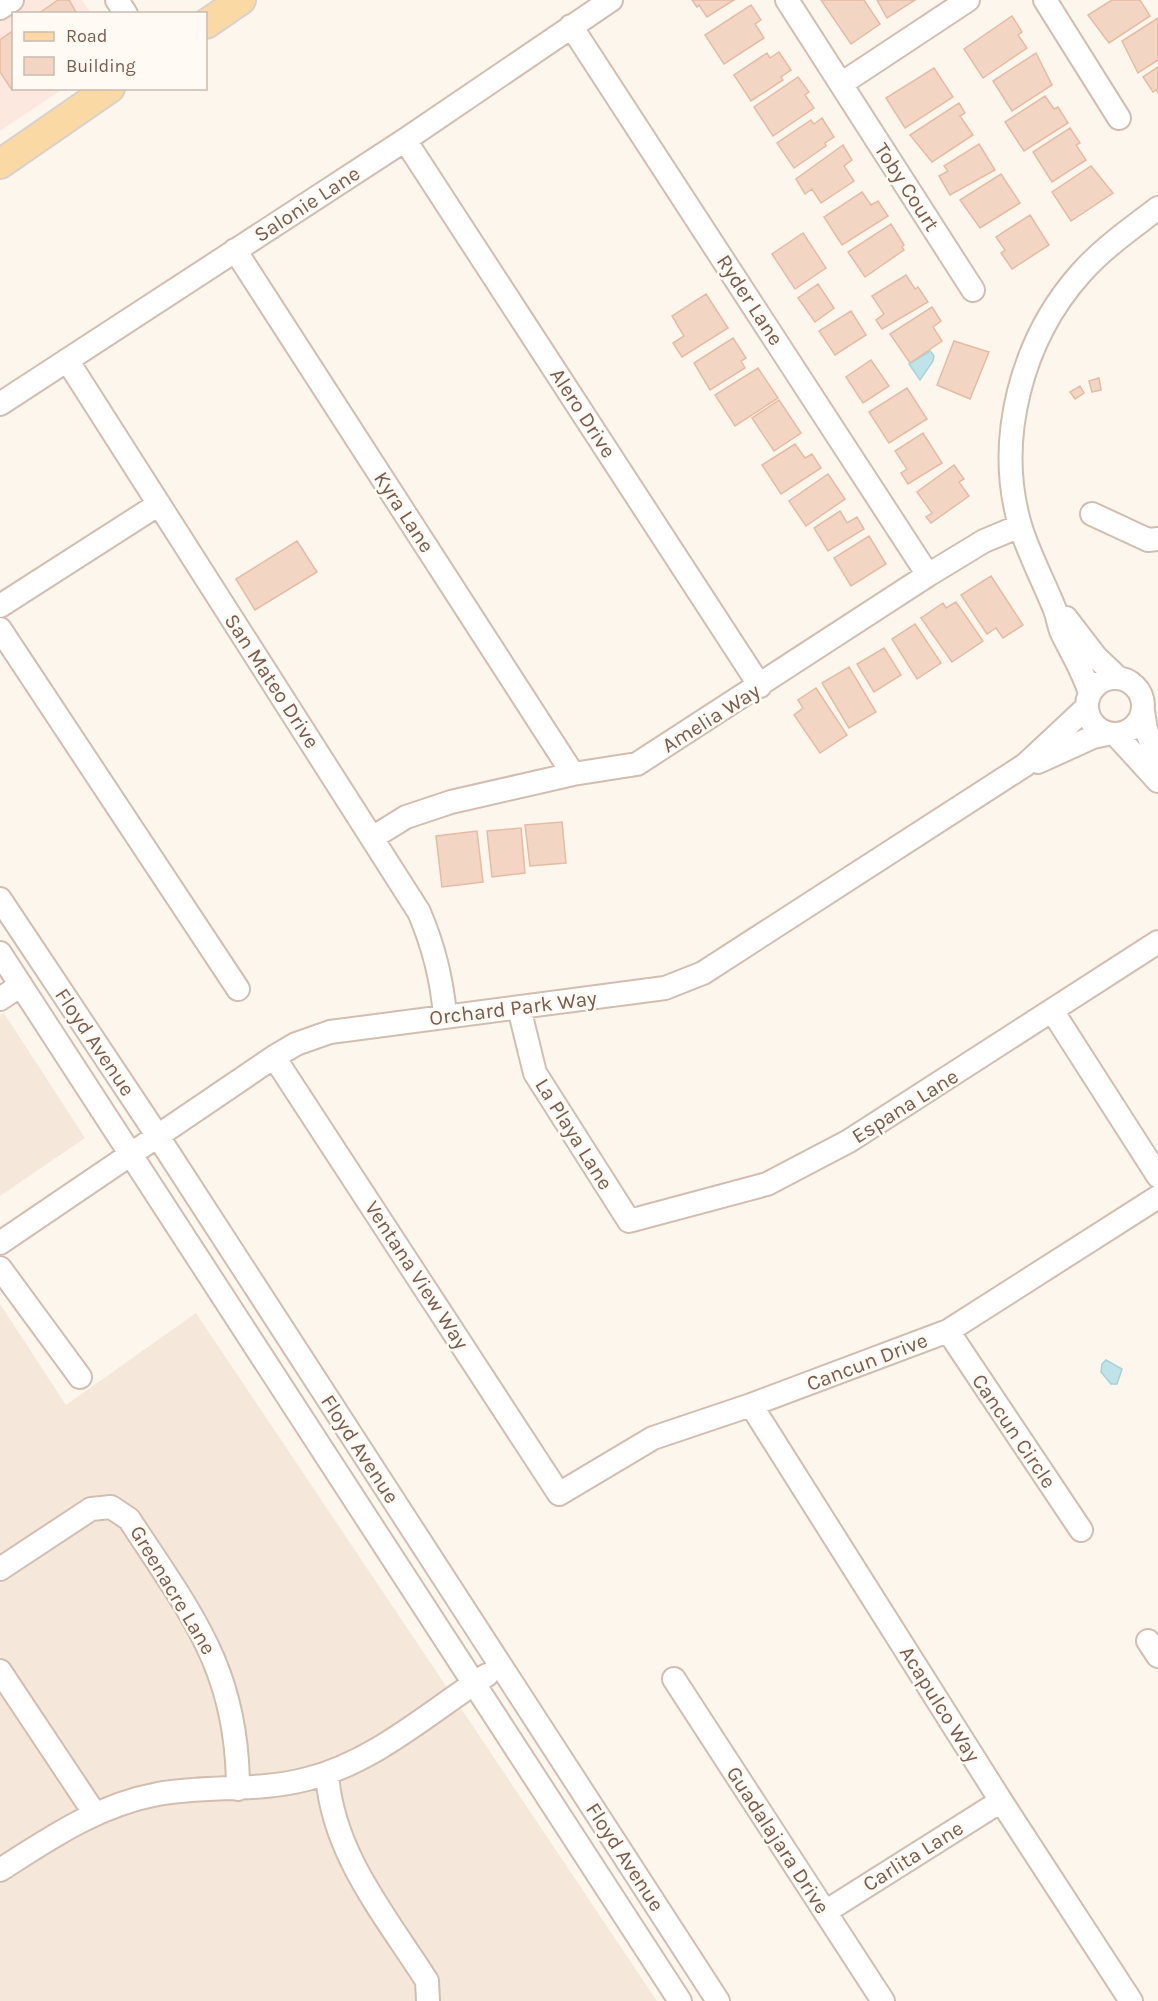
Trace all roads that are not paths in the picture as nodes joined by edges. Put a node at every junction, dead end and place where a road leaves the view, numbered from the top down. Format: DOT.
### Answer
graph roads {
  1 [pos="12,0"];
  2 [pos="241,0"];
  3 [pos="610,0"];
  4 [pos="787,0"];
  5 [pos="968,0"];
  6 [pos="1045,0"];
  7 [pos="0,8"];
  8 [pos="207,23"];
  9 [pos="571,26"];
  10 [pos="841,84"];
  11 [pos="107,90"];
  12 [pos="1119,118"];
  13 [pos="405,140"];
  14 [pos="0,164"];
  15 [pos="1158,208"];
  16 [pos="235,250"];
  17 [pos="973,290"];
  18 [pos="67,360"];
  19 [pos="0,404"];
  20 [pos="159,504"];
  21 [pos="1092,514"];
  22 [pos="1020,526"];
  23 [pos="1158,539"];
  24 [pos="928,574"];
  25 [pos="0,606"];
  26 [pos="1054,606"];
  27 [pos="0,628"];
  28 [pos="1118,678"];
  29 [pos="760,686"];
  30 [pos="1088,700"];
  31 [pos="1143,711"];
  32 [pos="1112,734"];
  33 [pos="1158,759"];
  34 [pos="1025,765"];
  35 [pos="573,774"];
  36 [pos="1158,781"];
  37 [pos="372,838"];
  38 [pos="0,899"];
  39 [pos="1158,942"];
  40 [pos="0,953"];
  41 [pos="21,985"];
  42 [pos="238,989"];
  43 [pos="0,999"];
  44 [pos="519,1008"];
  45 [pos="1053,1012"];
  46 [pos="445,1016"];
  47 [pos="274,1057"];
  48 [pos="157,1135"];
  49 [pos="130,1154"];
  50 [pos="1158,1176"];
  51 [pos="1158,1197"];
  52 [pos="629,1221"];
  53 [pos="0,1242"];
  54 [pos="0,1268"];
  55 [pos="948,1331"];
  56 [pos="80,1377"];
  57 [pos="752,1405"];
  58 [pos="559,1494"];
  59 [pos="1081,1530"];
  60 [pos="0,1569"];
  61 [pos="501,1666"];
  62 [pos="0,1671"];
  63 [pos="674,1679"];
  64 [pos="474,1683"];
  65 [pos="327,1773"];
  66 [pos="238,1789"];
  67 [pos="1000,1801"];
  68 [pos="95,1814"];
  69 [pos="0,1870"];
  70 [pos="825,1912"];
  71 [pos="428,1999"];
  72 [pos="680,2001"];
  73 [pos="718,2001"];
  74 [pos="883,2001"];
  75 [pos="1131,2001"];
  1 -- 7 [label="street"];
  2 -- 8 [label="main road"];
  3 -- 9 [label="street, Salonie Lane"];
  4 -- 10 [label="street, Toby Court"];
  5 -- 10 [label="street"];
  6 -- 12 [label="street"];
  9 -- 13 [label="street, Salonie Lane"];
  9 -- 24 [label="street, Ryder Lane"];
  10 -- 17 [label="street, Toby Court"];
  11 -- 14 [label="main road"];
  13 -- 16 [label="street, Salonie Lane"];
  13 -- 29 [label="street, Alero Drive"];
  15 -- 22 [label="street"];
  16 -- 18 [label="street, Salonie Lane"];
  16 -- 35 [label="street, Kyra Lane"];
  18 -- 19 [label="street, Salonie Lane"];
  18 -- 20 [label="street, San Mateo Drive"];
  20 -- 25 [label="street"];
  20 -- 37 [label="street, San Mateo Drive"];
  21 -- 23 [label="street"];
  22 -- 24 [label="street, Amelia Way"];
  22 -- 26 [label="street"];
  24 -- 29 [label="street, Amelia Way"];
  26 -- 28 [label="street"];
  26 -- 30 [label="street"];
  27 -- 42 [label="street"];
  28 -- 30 [label="street"];
  28 -- 31 [label="street"];
  29 -- 35 [label="street, Amelia Way"];
  30 -- 32 [label="street"];
  30 -- 34 [label="street, Orchard Park Way"];
  31 -- 32 [label="street"];
  31 -- 33 [label="street"];
  32 -- 34 [label="street, Orchard Park Way"];
  32 -- 36 [label="street"];
  34 -- 44 [label="street, Orchard Park Way"];
  35 -- 37 [label="street, Amelia Way"];
  37 -- 46 [label="street, San Mateo Drive"];
  38 -- 48 [label="street, Floyd Avenue"];
  39 -- 45 [label="street, Espana Lane"];
  40 -- 41 [label="street, Floyd Avenue"];
  41 -- 43 [label="street"];
  41 -- 49 [label="street, Floyd Avenue"];
  44 -- 46 [label="street, Orchard Park Way"];
  44 -- 52 [label="street, La Playa Lane"];
  45 -- 50 [label="street"];
  45 -- 52 [label="street, Espana Lane"];
  46 -- 47 [label="street, Orchard Park Way"];
  47 -- 48 [label="street, Orchard Park Way"];
  47 -- 58 [label="street, Ventana View Way"];
  48 -- 49 [label="street, Orchard Park Way"];
  48 -- 61 [label="street, Floyd Avenue"];
  49 -- 53 [label="street, Orchard Park Way"];
  49 -- 64 [label="street, Floyd Avenue"];
  51 -- 55 [label="street, Cancun Drive"];
  54 -- 56 [label="street"];
  55 -- 57 [label="street, Cancun Drive"];
  55 -- 59 [label="street, Cancun Circle"];
  57 -- 58 [label="street, Cancun Drive"];
  57 -- 67 [label="street, Acapulco Way"];
  60 -- 66 [label="street, Greenacre Lane"];
  61 -- 64 [label="street"];
  61 -- 73 [label="street, Floyd Avenue"];
  62 -- 68 [label="street"];
  63 -- 70 [label="street, Guadalajara Drive"];
  64 -- 65 [label="street"];
  64 -- 72 [label="street, Floyd Avenue"];
  65 -- 66 [label="street"];
  65 -- 71 [label="street"];
  66 -- 68 [label="street"];
  67 -- 70 [label="street, Carlita Lane"];
  67 -- 75 [label="street, Acapulco Way"];
  68 -- 69 [label="street"];
  70 -- 74 [label="street, Guadalajara Drive"];
}
